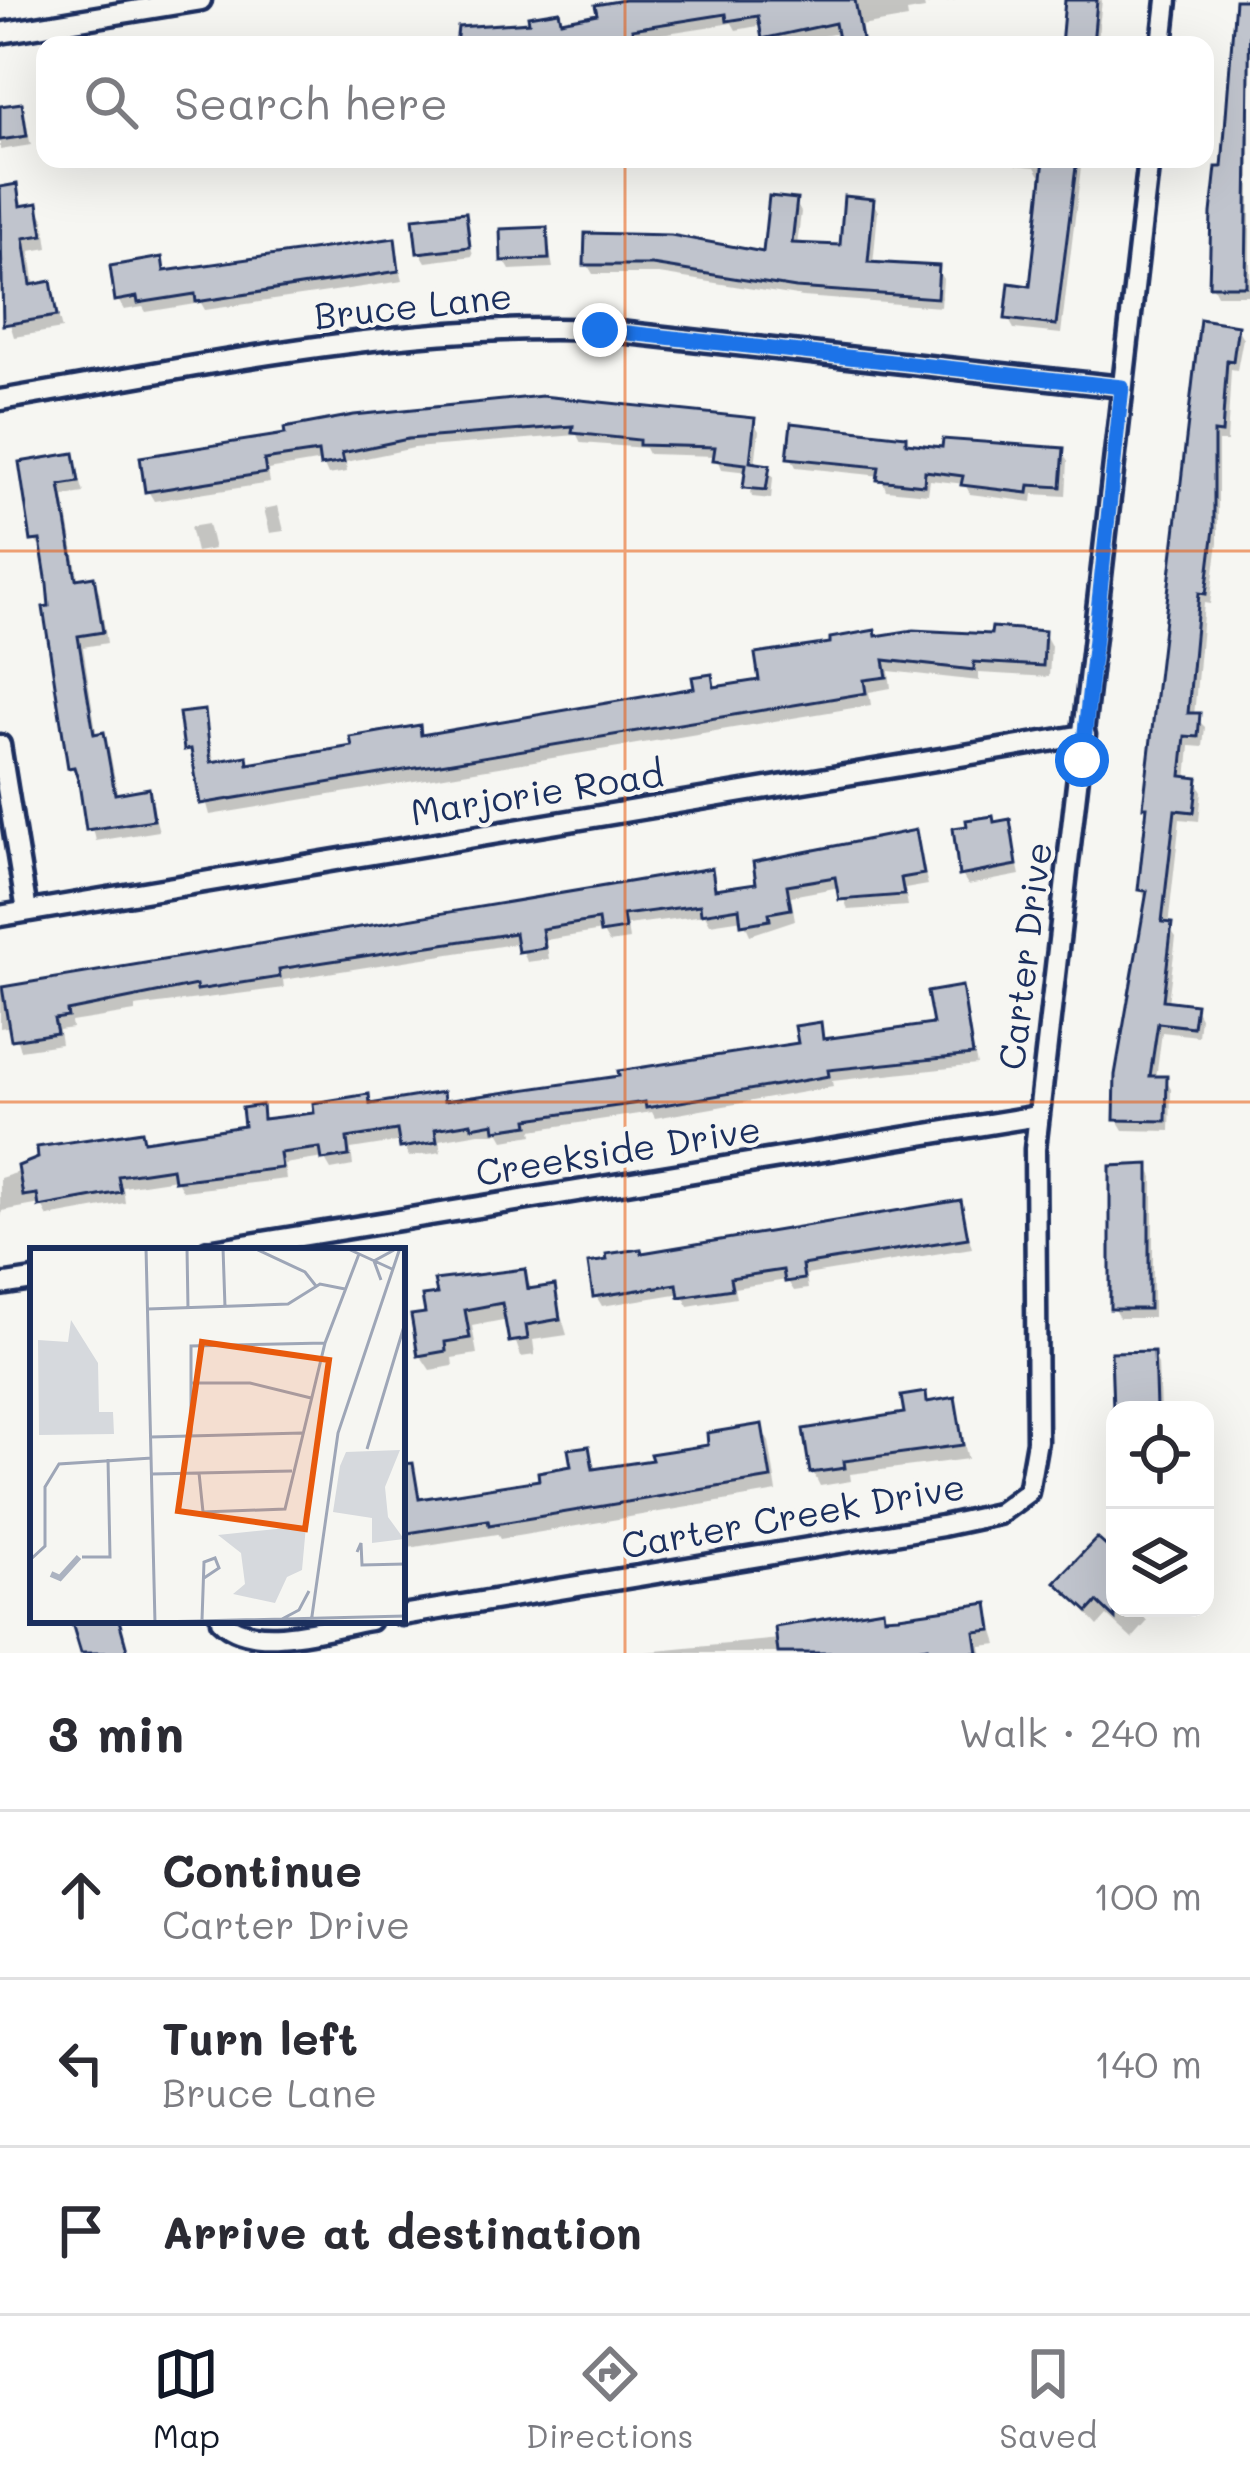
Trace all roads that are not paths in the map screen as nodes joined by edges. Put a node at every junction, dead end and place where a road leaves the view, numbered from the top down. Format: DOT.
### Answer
graph roads {
  1 [pos="201,0"];
  2 [pos="1167,0"];
  3 [pos="0,33"];
  4 [pos="1163,36"];
  5 [pos="1148,168"];
  6 [pos="1122,387"];
  7 [pos="0,400"];
  8 [pos="1085,735"];
  9 [pos="0,745"];
  10 [pos="27,911"];
  11 [pos="0,916"];
  12 [pos="1038,1116"];
  13 [pos="226,1248"];
  14 [pos="30,1281"];
  15 [pos="0,1286"];
  16 [pos="405,1615"];
  17 [pos="224,1623"];
  18 [pos="350,1623"];
  1 -- 3 [label="street"];
  2 -- 4 [label="street"];
  5 -- 6 [label="street, Carter Drive"];
  6 -- 7 [label="street, Bruce Lane"];
  6 -- 8 [label="street, Carter Drive"];
  8 -- 10 [label="street, Marjorie Road"];
  8 -- 12 [label="street, Carter Drive"];
  9 -- 10 [label="street"];
  10 -- 11 [label="street, Marjorie Road"];
  12 -- 13 [label="street, Creekside Drive"];
  12 -- 16 [label="street, Carter Creek Drive"];
  14 -- 15 [label="street"];
  17 -- 18 [label="street"];
}
